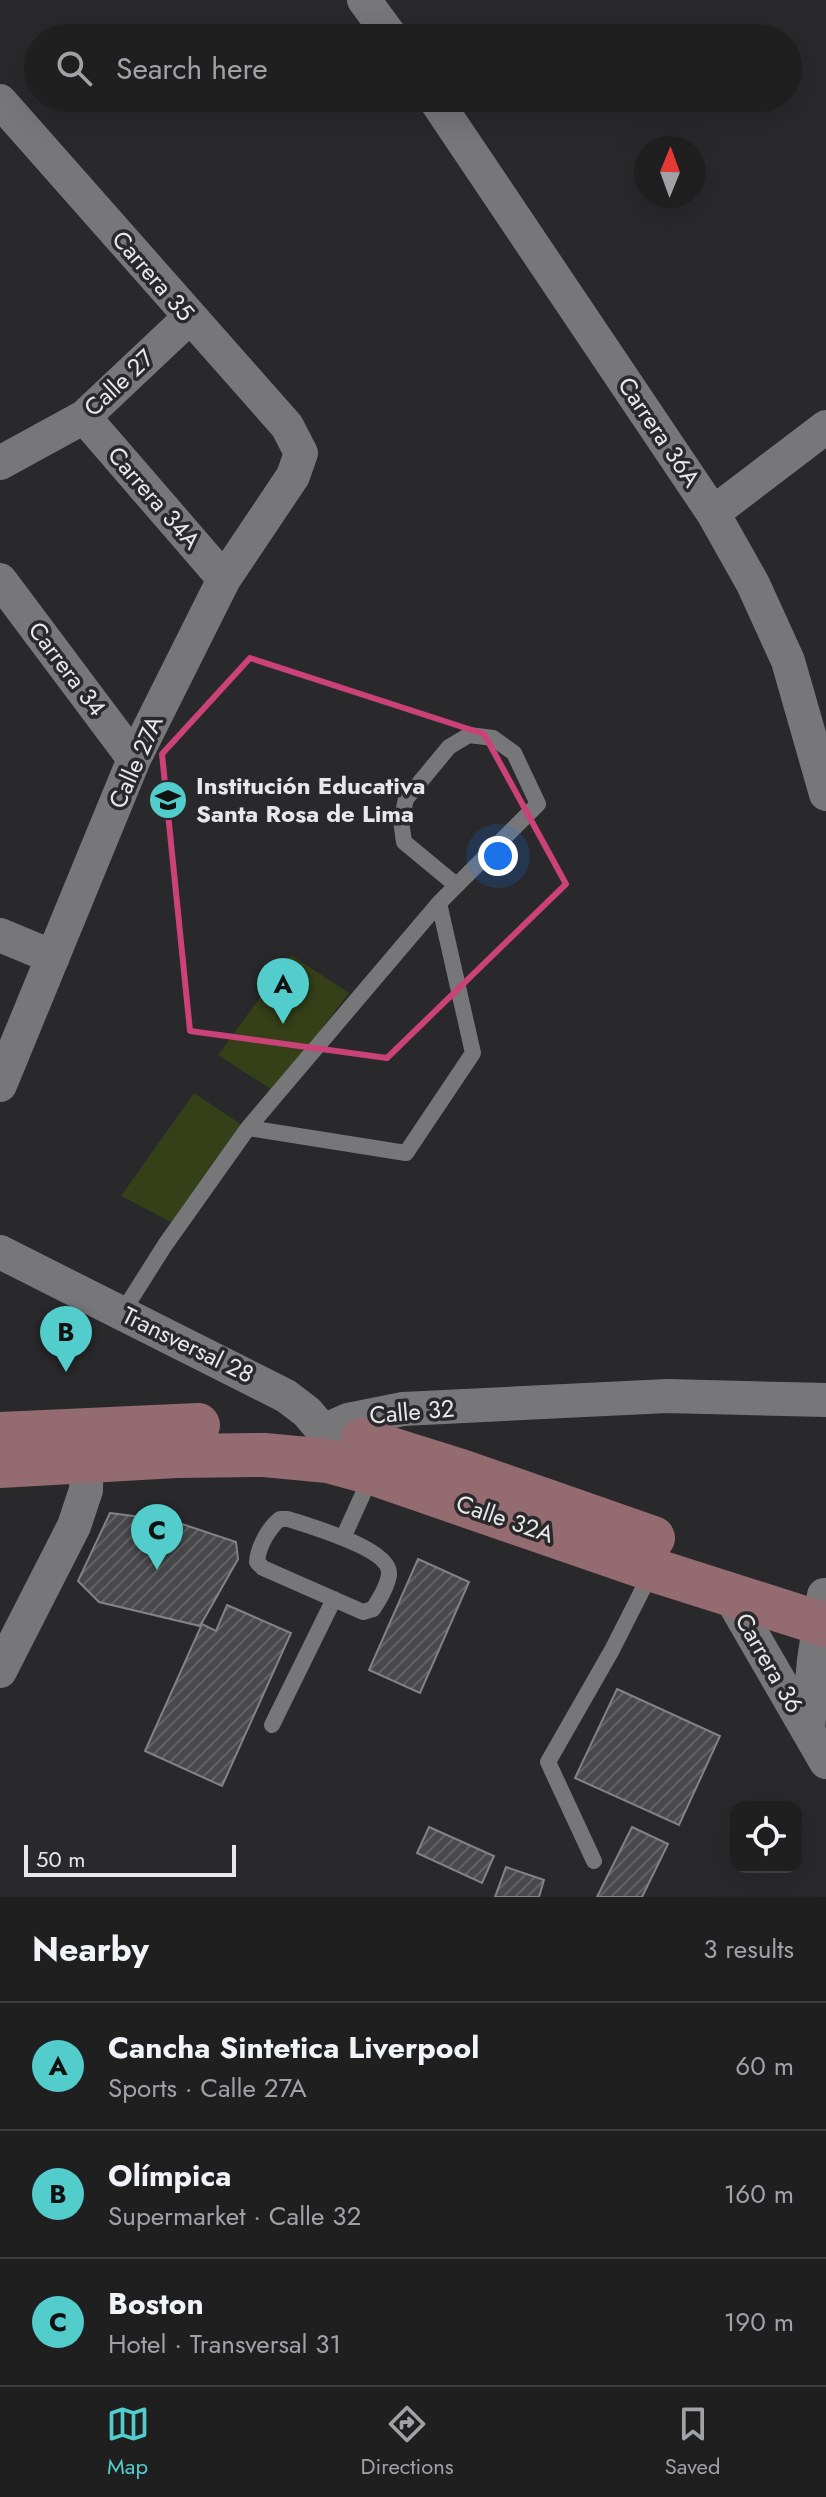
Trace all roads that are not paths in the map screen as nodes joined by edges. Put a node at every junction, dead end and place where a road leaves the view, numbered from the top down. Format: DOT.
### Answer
graph roads {
  1 [pos="364,0"];
  2 [pos="382,24"];
  3 [pos="0,101"];
  4 [pos="443,112"];
  5 [pos="189,318"];
  6 [pos="84,417"];
  7 [pos="826,427"];
  8 [pos="301,453"];
  9 [pos="0,463"];
  10 [pos="713,513"];
  11 [pos="224,579"];
  12 [pos="0,580"];
  13 [pos="134,759"];
  14 [pos="826,794"];
  15 [pos="456,885"];
  16 [pos="439,903"];
  17 [pos="0,935"];
  18 [pos="53,957"];
  19 [pos="0,1085"];
  20 [pos="248,1128"];
  21 [pos="8,1265"];
  22 [pos="122,1313"];
  23 [pos="826,1400"];
  24 [pos="323,1431"];
  25 [pos="0,1434"];
  26 [pos="87,1445"];
  27 [pos="176,1456"];
  28 [pos="0,1466"];
  29 [pos="372,1473"];
  30 [pos="450,1500"];
  31 [pos="343,1538"];
  32 [pos="653,1570"];
  33 [pos="730,1596"];
  34 [pos="334,1599"];
  35 [pos="822,1620"];
  36 [pos="772,1668"];
  37 [pos="0,1671"];
  38 [pos="272,1725"];
  39 [pos="808,1730"];
  40 [pos="826,1762"];
  41 [pos="594,1861"];
  1 -- 2 [label="street"];
  3 -- 5 [label="street, Carrera 35"];
  4 -- 10 [label="street, Carrera 36A"];
  5 -- 6 [label="street, Calle 27"];
  5 -- 8 [label="street, Carrera 35"];
  6 -- 9 [label="street, Calle 27"];
  6 -- 11 [label="street, Carrera 34A"];
  7 -- 10 [label="street"];
  8 -- 11 [label="street, Calle 27A"];
  10 -- 14 [label="street, Carrera 36A"];
  11 -- 13 [label="street, Calle 27A"];
  12 -- 13 [label="street, Carrera 34"];
  13 -- 18 [label="street, Calle 27A"];
  15 -- 15 [label="lane"];
  15 -- 16 [label="lane"];
  16 -- 20 [label="lane"];
  16 -- 20 [label="lane"];
  17 -- 18 [label="street"];
  18 -- 19 [label="street, Calle 27A"];
  20 -- 22 [label="lane"];
  21 -- 22 [label="street, Transversal 28"];
  22 -- 24 [label="street, Transversal 28"];
  23 -- 24 [label="street, Calle 32"];
  24 -- 26 [label="main road, Calle 32"];
  24 -- 27 [label="main road"];
  24 -- 30 [label="main road"];
  24 -- 35 [label="main road, Calle 32A"];
  25 -- 26 [label="main road, Calle 32"];
  26 -- 27 [label="main road, Calle 32"];
  26 -- 28 [label="main road, Calle 32"];
  26 -- 37 [label="street"];
  27 -- 29 [label="main road, Calle 32A"];
  29 -- 30 [label="main road, Calle 32A"];
  29 -- 31 [label="lane"];
  30 -- 32 [label="main road, Calle 32A"];
  31 -- 34 [label="lane"];
  31 -- 34 [label="lane"];
  32 -- 33 [label="main road, Calle 32A"];
  32 -- 41 [label="lane"];
  33 -- 35 [label="main road, Calle 32A"];
  33 -- 36 [label="street, Carrera 36"];
  34 -- 38 [label="lane"];
  35 -- 36 [label="street"];
  35 -- 39 [label="street, Carrera 36"];
  36 -- 39 [label="street, Carrera 36"];
  39 -- 40 [label="street, Carrera 36"];
}
